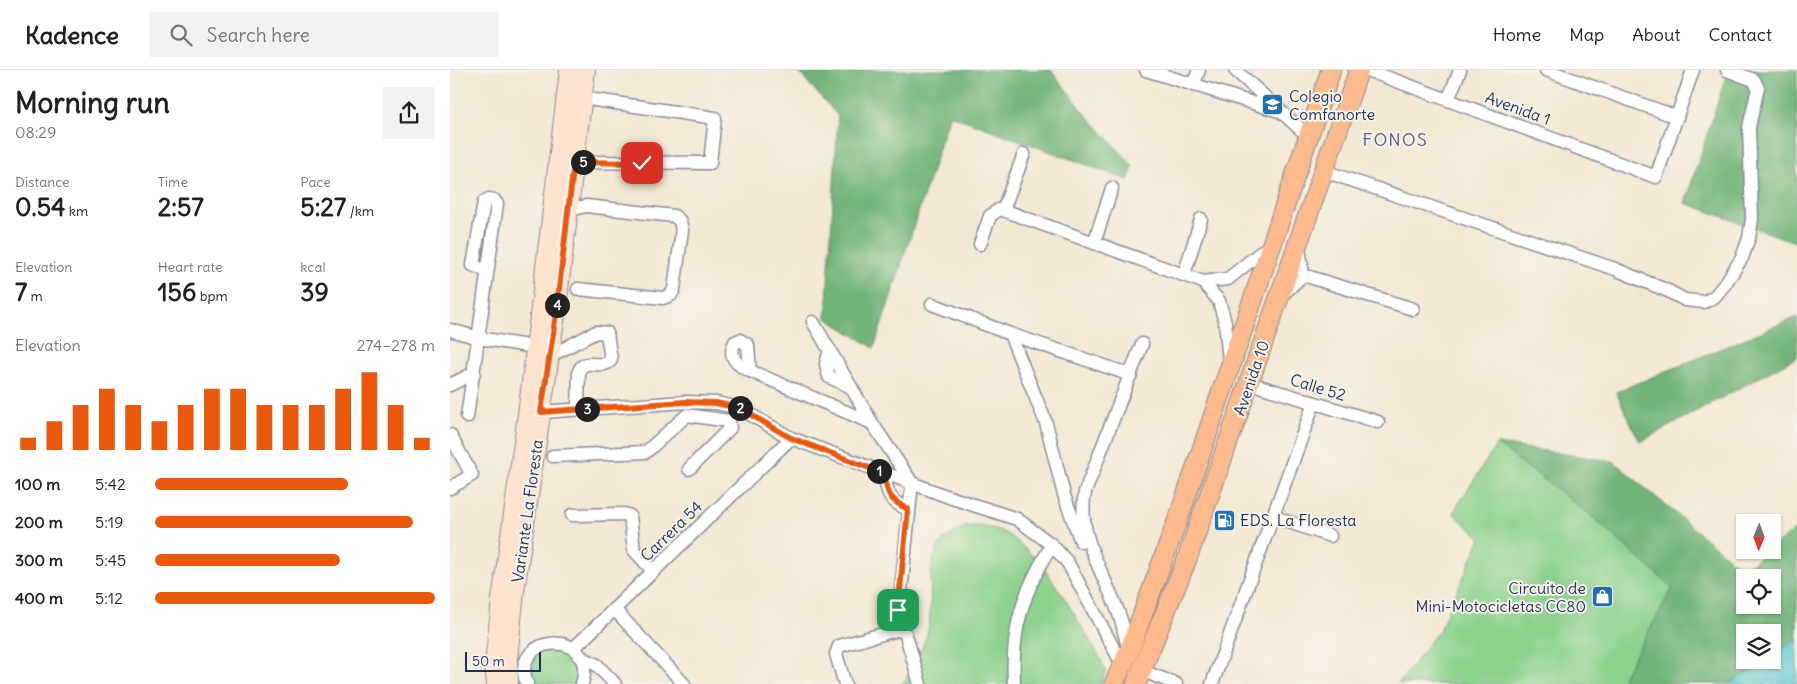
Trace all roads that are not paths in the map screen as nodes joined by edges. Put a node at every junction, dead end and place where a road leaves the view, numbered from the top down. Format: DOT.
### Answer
graph roads {
  1 [pos="569,70"];
  2 [pos="586,70"];
  3 [pos="1146,70"];
  4 [pos="1199,70"];
  5 [pos="1235,70"];
  6 [pos="1331,70"];
  7 [pos="1359,70"];
  8 [pos="1368,70"];
  9 [pos="1460,70"];
  10 [pos="1546,70"];
  11 [pos="1692,70"];
  12 [pos="1727,70"];
  13 [pos="1193,85"];
  14 [pos="582,98"];
  15 [pos="1448,100"];
  16 [pos="1279,111"];
  17 [pos="1677,117"];
  18 [pos="1307,135"];
  19 [pos="1024,154"];
  20 [pos="574,162"];
  21 [pos="1324,171"];
  22 [pos="1112,188"];
  23 [pos="1004,210"];
  24 [pos="559,212"];
  25 [pos="1201,219"];
  26 [pos="1094,243"];
  27 [pos="980,244"];
  28 [pos="1270,245"];
  29 [pos="486,271"];
  30 [pos="1261,271"];
  31 [pos="1184,275"];
  32 [pos="1295,276"];
  33 [pos="1203,282"];
  34 [pos="578,289"];
  35 [pos="1252,300"];
  36 [pos="1277,303"];
  37 [pos="932,304"];
  38 [pos="1413,309"];
  39 [pos="813,322"];
  40 [pos="450,330"];
  41 [pos="1010,334"];
  42 [pos="479,338"];
  43 [pos="1142,344"];
  44 [pos="534,347"];
  45 [pos="550,356"];
  46 [pos="1229,367"];
  47 [pos="750,371"];
  48 [pos="474,373"];
  49 [pos="1131,375"];
  50 [pos="1250,383"];
  51 [pos="450,385"];
  52 [pos="685,402"];
  53 [pos="1314,403"];
  54 [pos="578,409"];
  55 [pos="541,412"];
  56 [pos="686,415"];
  57 [pos="467,417"];
  58 [pos="1378,422"];
  59 [pos="872,423"];
  60 [pos="450,436"];
  61 [pos="791,438"];
  62 [pos="553,456"];
  63 [pos="690,469"];
  64 [pos="885,474"];
  65 [pos="912,483"];
  66 [pos="524,485"];
  67 [pos="450,488"];
  68 [pos="908,509"];
  69 [pos="572,515"];
  70 [pos="1274,516"];
  71 [pos="1330,536"];
  72 [pos="1052,545"];
  73 [pos="653,571"];
  74 [pos="614,609"];
  75 [pos="1142,616"];
  76 [pos="1121,618"];
  77 [pos="897,630"];
  78 [pos="1125,651"];
  79 [pos="576,652"];
  80 [pos="1139,678"];
  81 [pos="496,684"];
  82 [pos="509,684"];
  83 [pos="527,684"];
  84 [pos="582,684"];
  85 [pos="615,684"];
  86 [pos="684,684"];
  87 [pos="845,684"];
  88 [pos="920,684"];
  89 [pos="1014,684"];
  90 [pos="1114,684"];
  91 [pos="1176,684"];
  92 [pos="1212,684"];
  1 -- 24 [label="main road, Variante La Floresta"];
  2 -- 14 [label="main road, Variante La Floresta"];
  3 -- 13 [label="street"];
  4 -- 13 [label="street"];
  5 -- 16 [label="street"];
  6 -- 18 [label="main road, Avenida 10"];
  7 -- 21 [label="main road, Avenida 10"];
  8 -- 15 [label="street, Avenida 1"];
  9 -- 15 [label="street"];
  10 -- 17 [label="street"];
  11 -- 17 [label="street"];
  12 -- 21 [label="street"];
  13 -- 16 [label="street"];
  14 -- 20 [label="main road, Variante La Floresta"];
  14 -- 20 [label="street"];
  15 -- 17 [label="street, Avenida 1"];
  16 -- 18 [label="street"];
  18 -- 28 [label="main road, Avenida 10"];
  19 -- 23 [label="street"];
  20 -- 24 [label="main road, Variante La Floresta"];
  21 -- 32 [label="main road, Avenida 10"];
  22 -- 26 [label="street"];
  23 -- 26 [label="street"];
  23 -- 27 [label="street"];
  24 -- 34 [label="street"];
  24 -- 44 [label="main road, Variante La Floresta"];
  24 -- 45 [label="main road, Variante La Floresta"];
  25 -- 31 [label="street"];
  26 -- 31 [label="street"];
  28 -- 30 [label="main road, Avenida 10"];
  28 -- 33 [label="street"];
  29 -- 29 [label="street"];
  29 -- 42 [label="street"];
  30 -- 32 [label="main road"];
  30 -- 35 [label="main road, Avenida 10"];
  31 -- 33 [label="street"];
  32 -- 36 [label="main road, Avenida 10"];
  32 -- 38 [label="street"];
  33 -- 46 [label="street"];
  35 -- 36 [label="main road"];
  35 -- 46 [label="main road, Avenida 10"];
  36 -- 50 [label="main road, Avenida 10"];
  37 -- 41 [label="street"];
  39 -- 59 [label="street"];
  40 -- 42 [label="street"];
  41 -- 49 [label="street"];
  41 -- 78 [label="street"];
  42 -- 44 [label="street"];
  42 -- 48 [label="street"];
  43 -- 49 [label="street"];
  44 -- 66 [label="main road, Variante La Floresta"];
  45 -- 54 [label="street"];
  45 -- 55 [label="main road, Variante La Floresta"];
  46 -- 75 [label="main road, Avenida 10"];
  47 -- 59 [label="street"];
  48 -- 51 [label="street"];
  48 -- 57 [label="street"];
  49 -- 76 [label="street"];
  50 -- 53 [label="street, Calle 52"];
  50 -- 80 [label="main road, Avenida 10"];
  52 -- 54 [label="street"];
  52 -- 56 [label="street"];
  52 -- 61 [label="street"];
  53 -- 58 [label="street, Calle 52"];
  53 -- 70 [label="street"];
  54 -- 55 [label="street"];
  55 -- 66 [label="main road, Variante La Floresta"];
  56 -- 62 [label="street"];
  56 -- 63 [label="street"];
  59 -- 65 [label="street"];
  60 -- 67 [label="street"];
  61 -- 64 [label="street"];
  61 -- 73 [label="street, Carrera 54"];
  64 -- 65 [label="street"];
  64 -- 68 [label="street"];
  65 -- 68 [label="street"];
  65 -- 72 [label="street"];
  66 -- 81 [label="main road, Variante La Floresta"];
  66 -- 82 [label="main road, Variante La Floresta"];
  68 -- 77 [label="street"];
  69 -- 73 [label="street"];
  70 -- 71 [label="street"];
  70 -- 92 [label="street"];
  72 -- 78 [label="street"];
  72 -- 89 [label="street"];
  73 -- 74 [label="street, Carrera 54"];
  74 -- 79 [label="street, Carrera 54"];
  74 -- 86 [label="street"];
  75 -- 76 [label="street"];
  75 -- 78 [label="main road, Avenida 10"];
  76 -- 78 [label="street"];
  77 -- 87 [label="street"];
  77 -- 88 [label="street"];
  78 -- 90 [label="main road, Avenida 10"];
  79 -- 83 [label="street"];
  79 -- 84 [label="street"];
  79 -- 85 [label="street"];
  80 -- 91 [label="street"];
}
